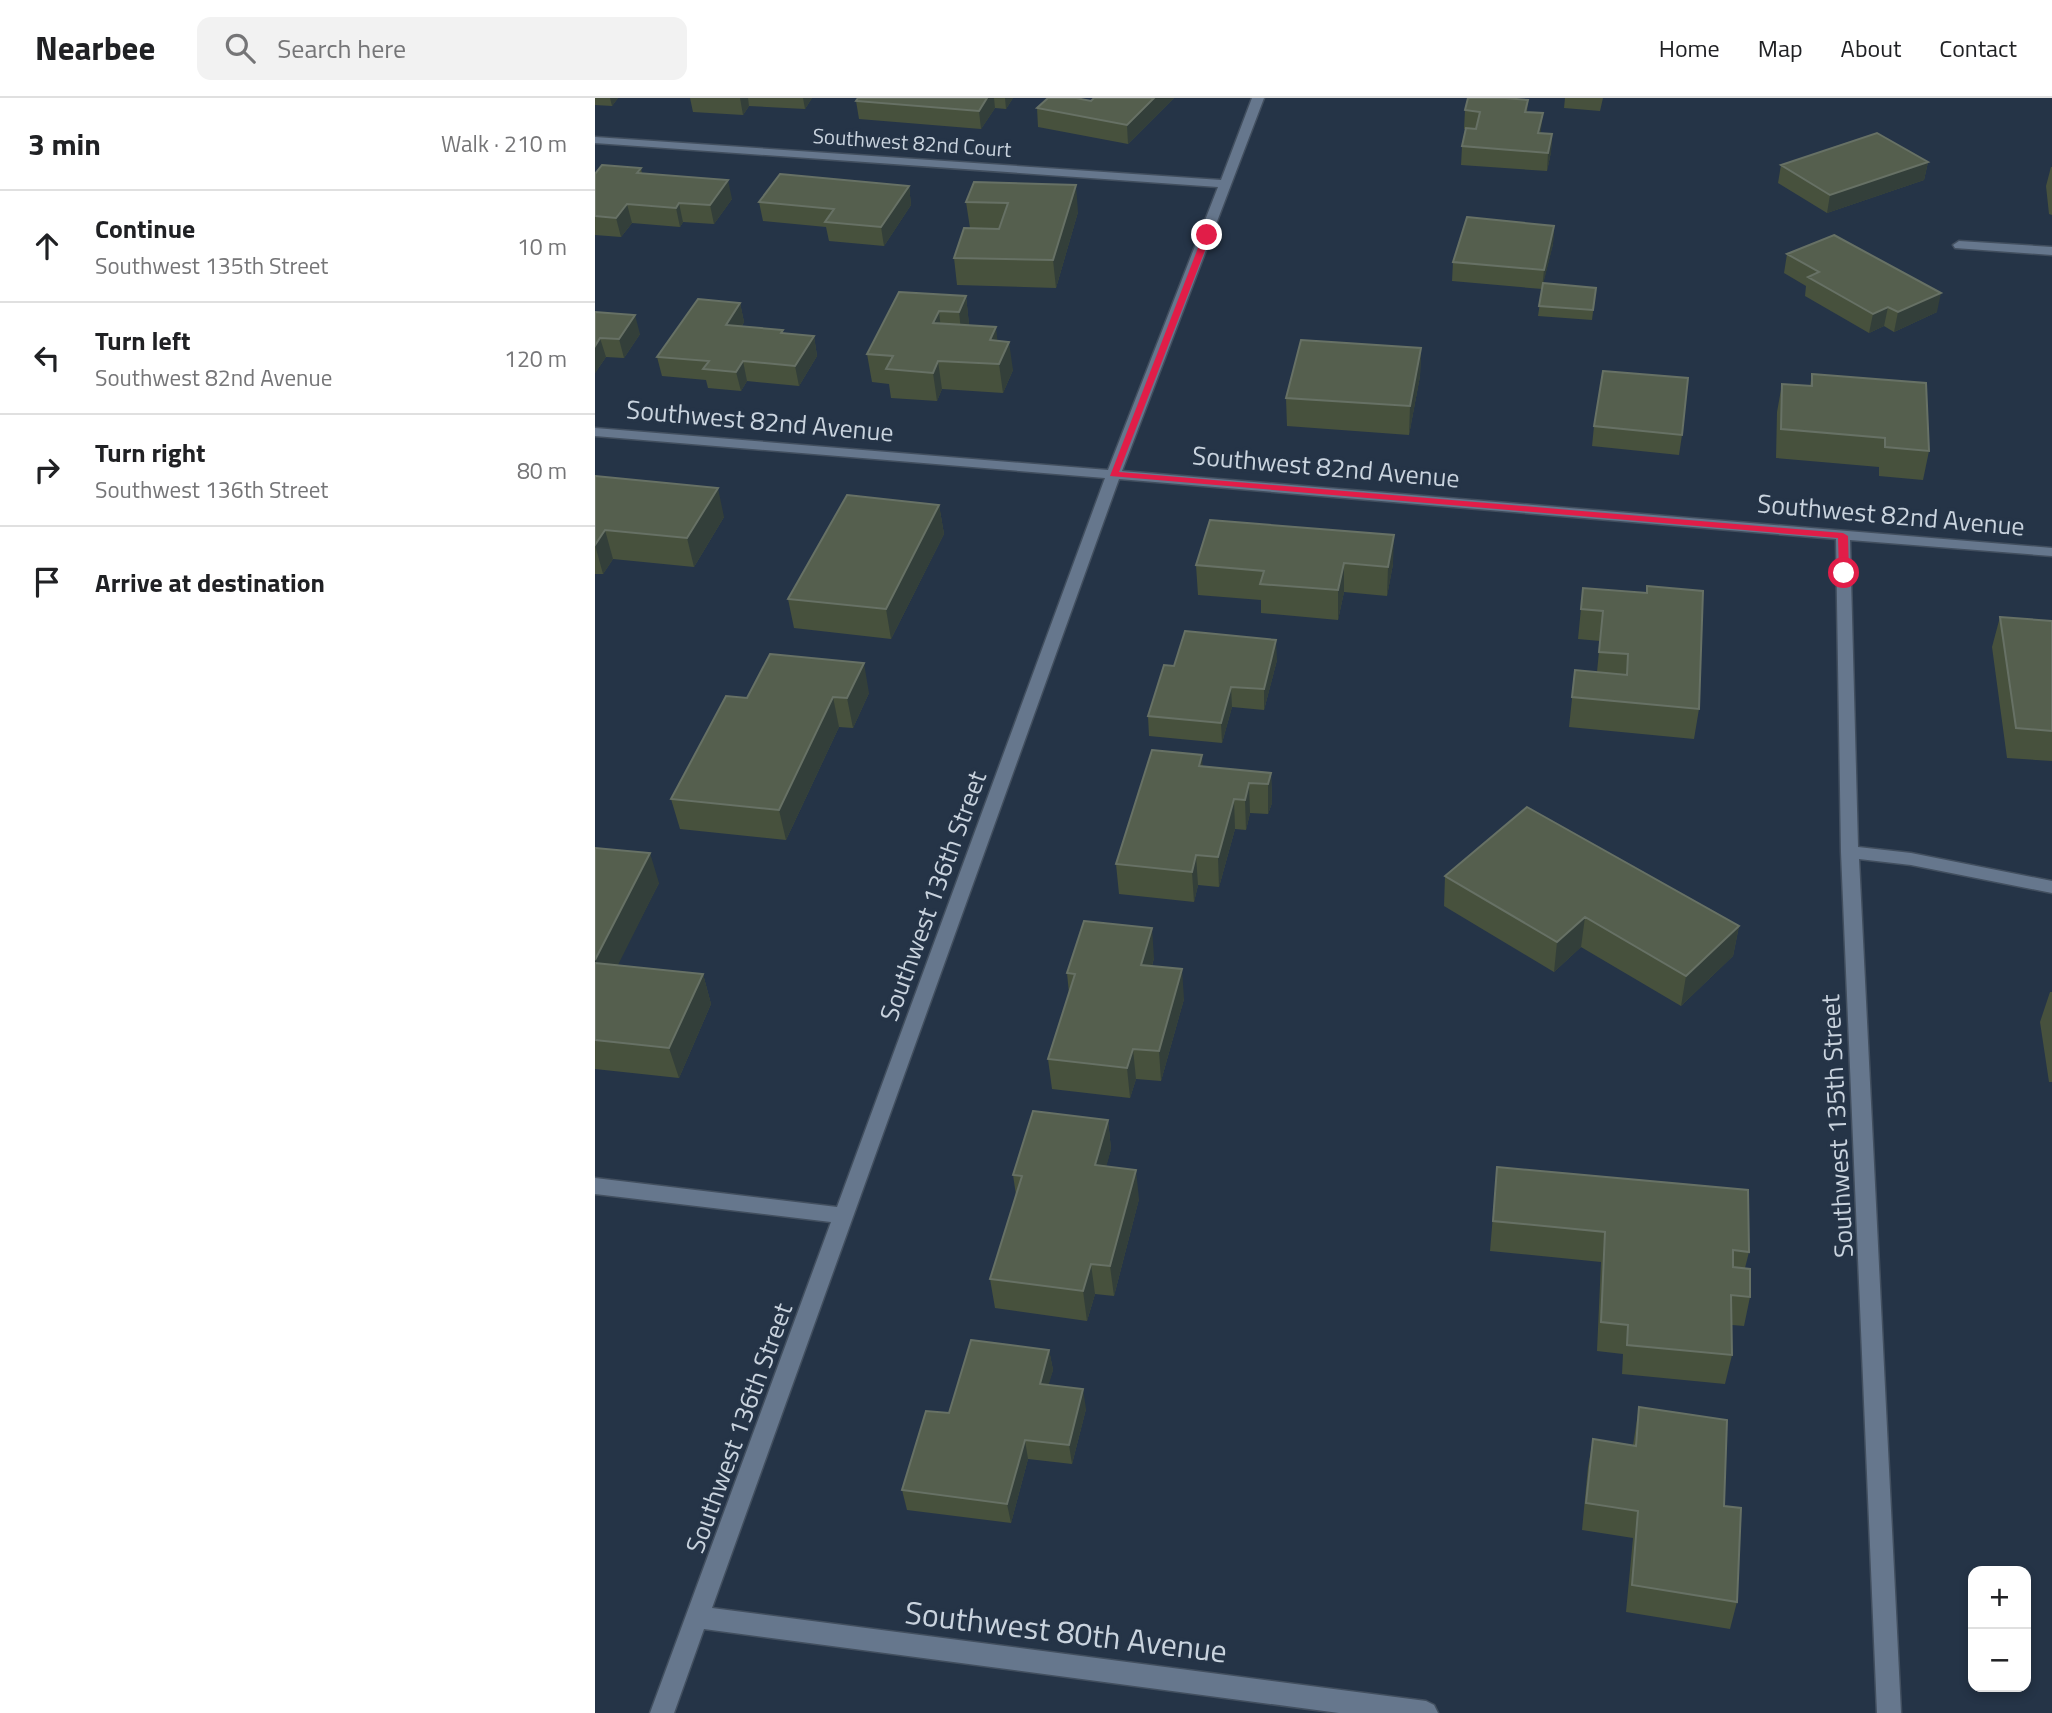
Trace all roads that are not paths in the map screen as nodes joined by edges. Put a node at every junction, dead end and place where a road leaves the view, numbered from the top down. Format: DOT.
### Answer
graph roads {
  1 [pos="1258,98"];
  2 [pos="595,141"];
  3 [pos="1226,184"];
  4 [pos="1959,244"];
  5 [pos="2052,251"];
  6 [pos="595,432"];
  7 [pos="1114,474"];
  8 [pos="1843,536"];
  9 [pos="2052,552"];
  10 [pos="1850,852"];
  11 [pos="2052,887"];
  12 [pos="595,1186"];
  13 [pos="845,1216"];
  14 [pos="697,1617"];
  15 [pos="662,1713"];
  16 [pos="1426,1713"];
  17 [pos="1889,1713"];
  1 -- 3 [label="street, Southwest 136th Street"];
  2 -- 3 [label="street, Southwest 82nd Court"];
  3 -- 7 [label="street, Southwest 136th Street"];
  4 -- 5 [label="street"];
  6 -- 7 [label="street, Southwest 82nd Avenue"];
  7 -- 8 [label="street, Southwest 82nd Avenue"];
  7 -- 13 [label="street, Southwest 136th Street"];
  8 -- 9 [label="street, Southwest 82nd Avenue"];
  8 -- 10 [label="street, Southwest 135th Street"];
  10 -- 11 [label="street"];
  10 -- 17 [label="street, Southwest 135th Street"];
  12 -- 13 [label="street"];
  13 -- 14 [label="street, Southwest 136th Street"];
  14 -- 15 [label="street, Southwest 136th Street"];
  14 -- 16 [label="street, Southwest 80th Avenue"];
}
